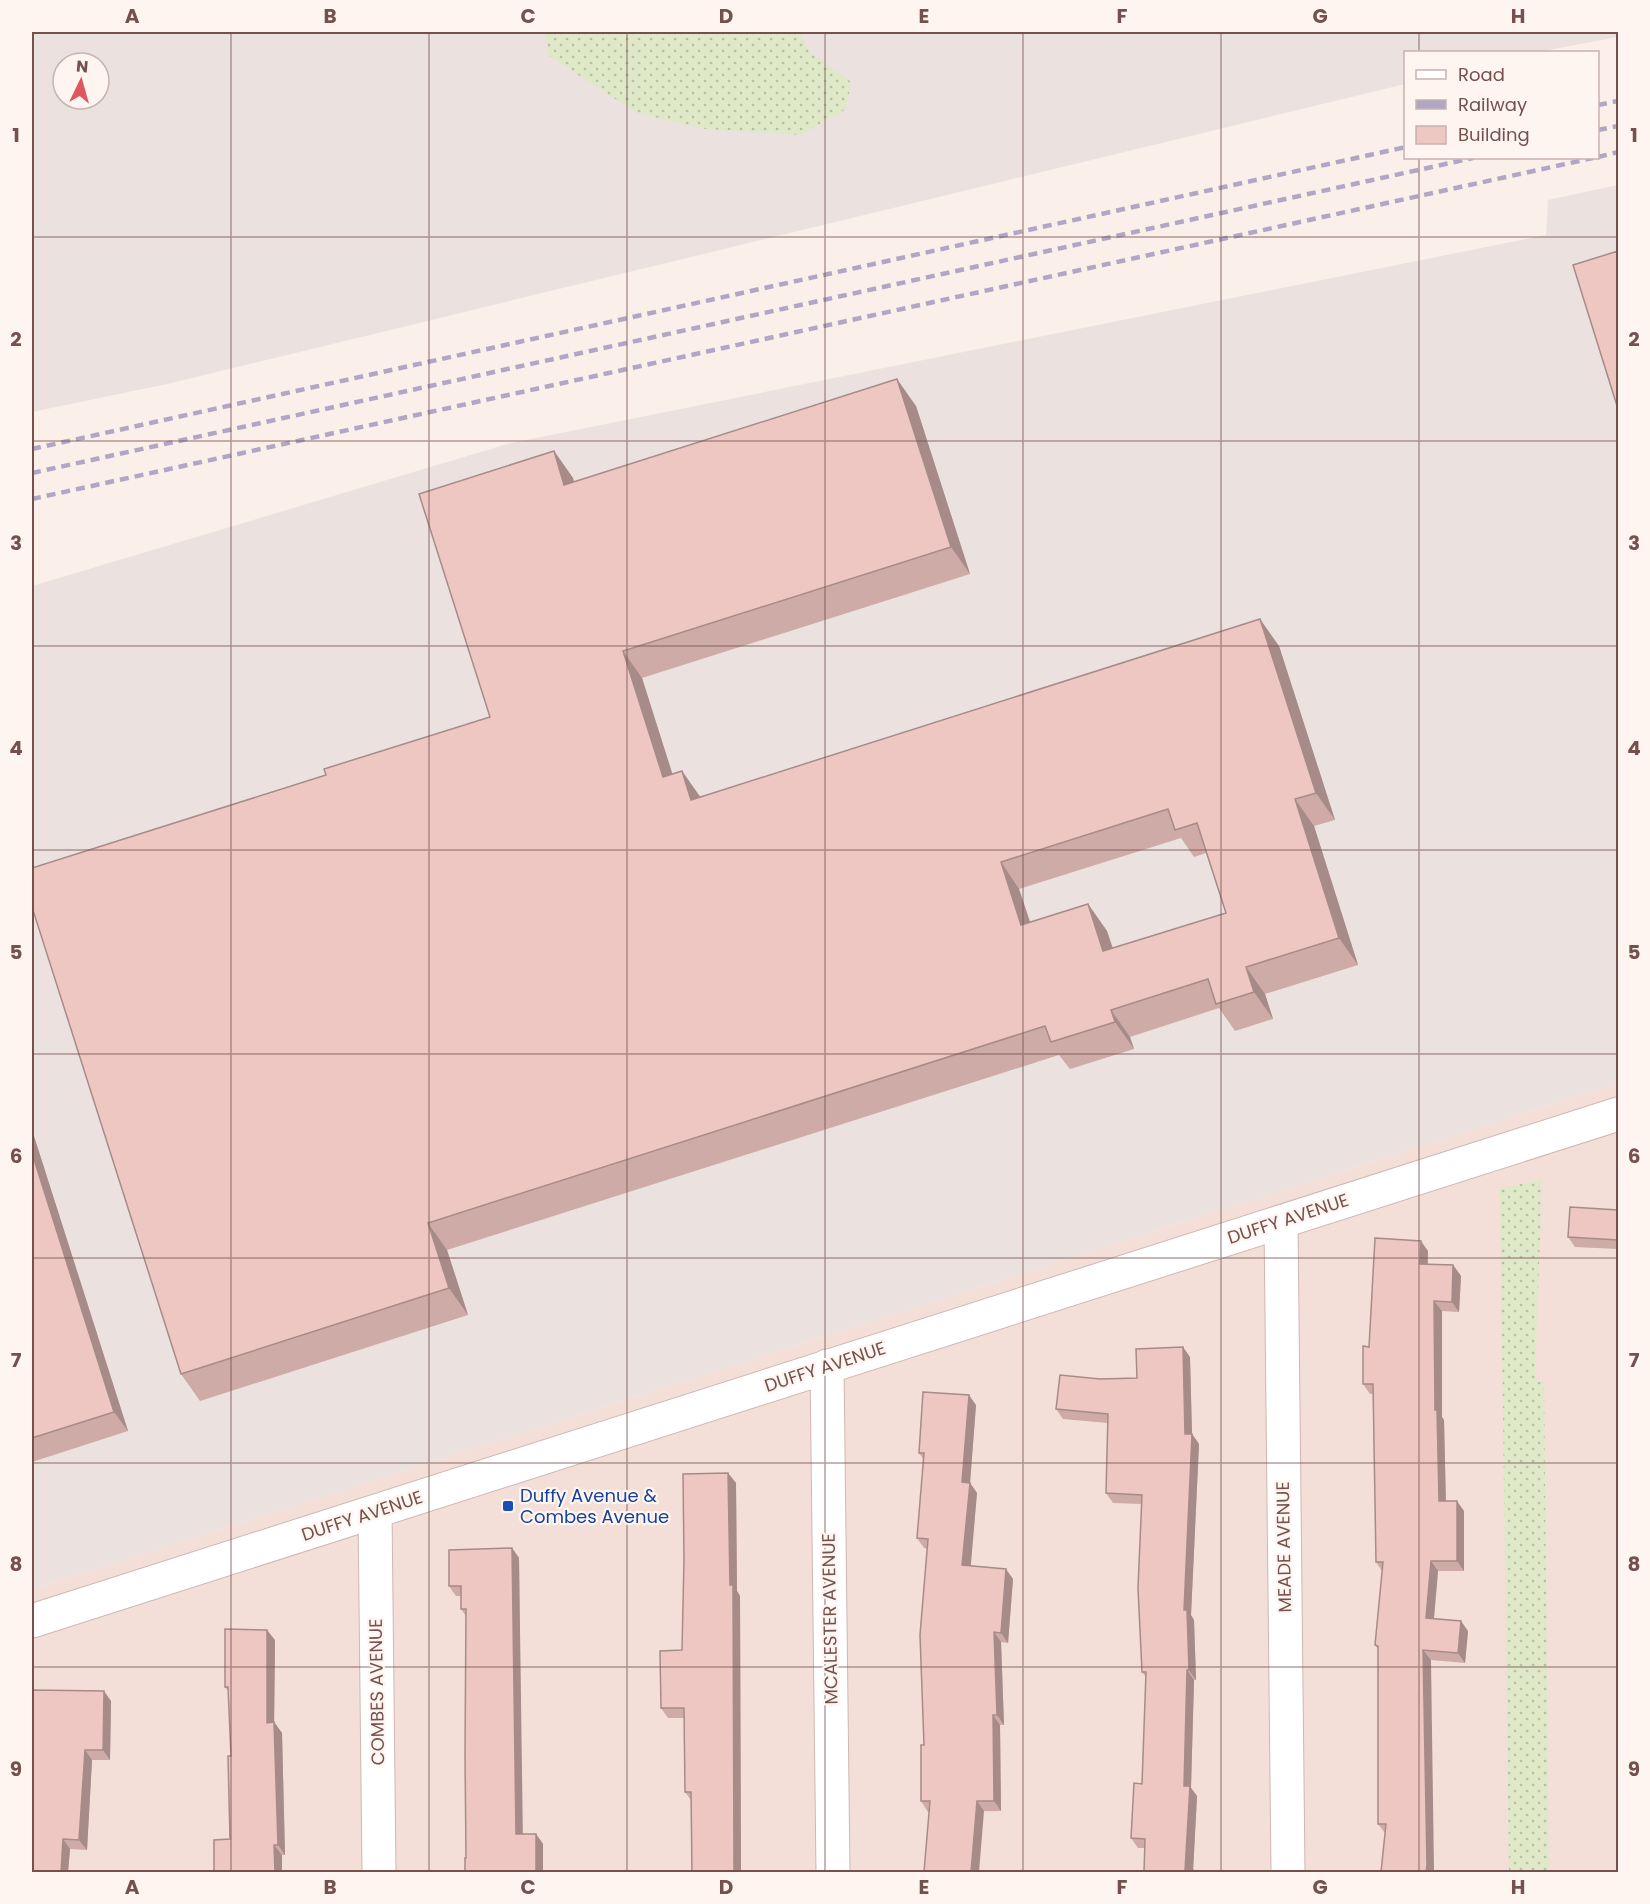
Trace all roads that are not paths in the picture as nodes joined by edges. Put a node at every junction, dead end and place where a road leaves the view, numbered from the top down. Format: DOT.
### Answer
graph roads {
  1 [pos="1618,1114"];
  2 [pos="1281,1222"];
  3 [pos="827,1366"];
  4 [pos="375,1512"];
  5 [pos="32,1621"];
  6 [pos="379,1872"];
  7 [pos="833,1872"];
  8 [pos="1288,1872"];
  1 -- 2 [label="street, DUFFY AVENUE"];
  2 -- 3 [label="street, DUFFY AVENUE"];
  2 -- 8 [label="street, MEADE AVENUE"];
  3 -- 4 [label="street, DUFFY AVENUE"];
  3 -- 7 [label="street, MCALESTER AVENUE"];
  4 -- 5 [label="street, DUFFY AVENUE"];
  4 -- 6 [label="street, COMBES AVENUE"];
}
